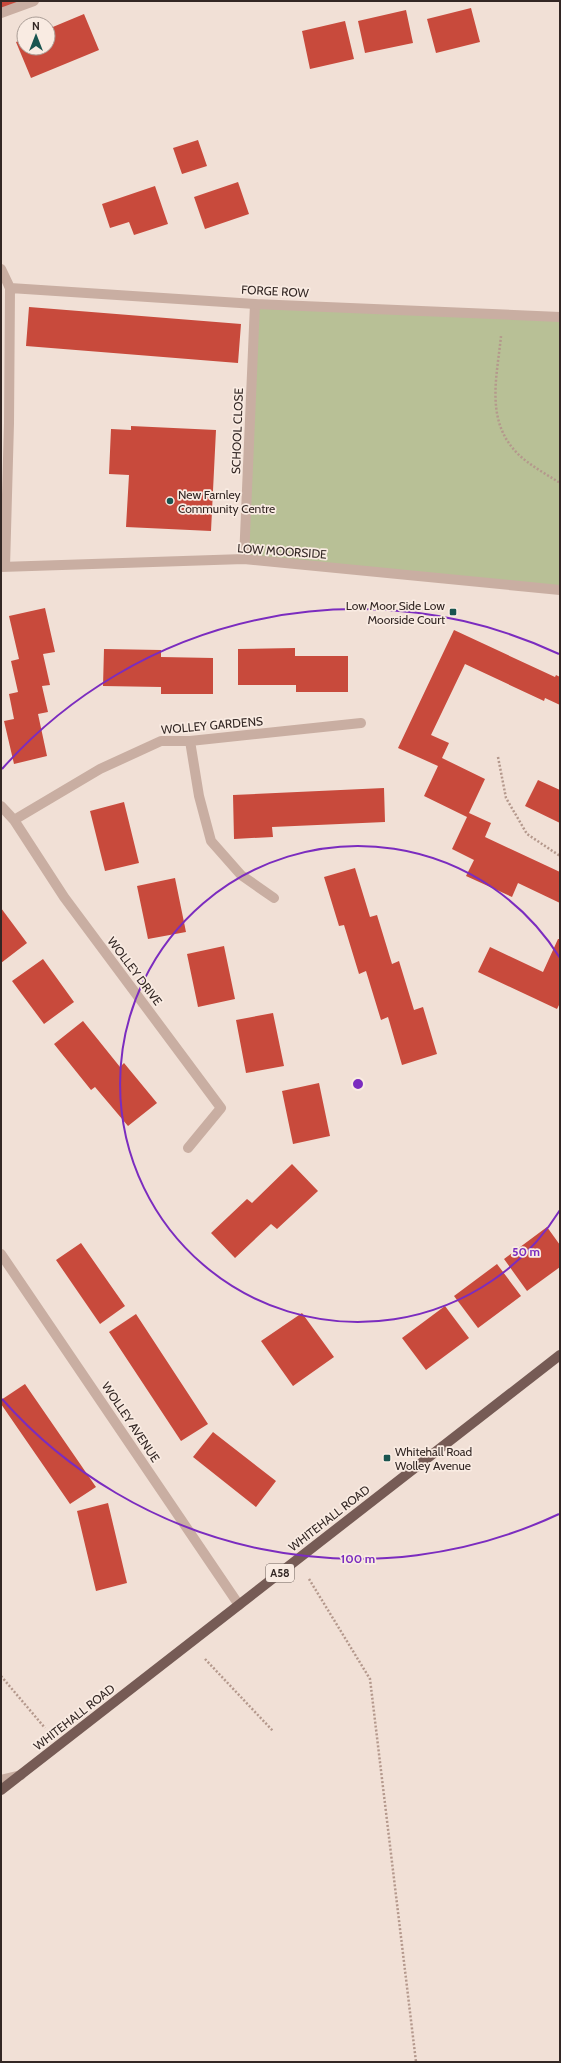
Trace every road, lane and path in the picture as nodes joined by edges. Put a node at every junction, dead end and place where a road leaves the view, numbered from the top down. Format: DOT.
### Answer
graph roads {
  1 [pos="34,1"];
  2 [pos="1,13"];
  3 [pos="1,269"];
  4 [pos="10,288"];
  5 [pos="255,304"];
  6 [pos="503,315"];
  7 [pos="560,317"];
  8 [pos="560,483"];
  9 [pos="244,560"];
  10 [pos="3,567"];
  11 [pos="560,590"];
  12 [pos="360,723"];
  13 [pos="190,741"];
  14 [pos="498,757"];
  15 [pos="1,806"];
  16 [pos="14,820"];
  17 [pos="560,856"];
  18 [pos="274,898"];
  19 [pos="188,1148"];
  20 [pos="1,1254"];
  21 [pos="560,1355"];
  22 [pos="298,1559"];
  23 [pos="239,1605"];
  24 [pos="190,1643"];
  25 [pos="1,1676"];
  26 [pos="273,1731"];
  27 [pos="60,1745"];
  28 [pos="21,1775"];
  29 [pos="1,1780"];
  30 [pos="1,1790"];
  31 [pos="416,2062"];
  1 -- 2 [label="street"];
  3 -- 4 [label="street"];
  4 -- 5 [label="street, FORGE ROW"];
  4 -- 10 [label="street"];
  5 -- 6 [label="street, FORGE ROW"];
  5 -- 9 [label="street, SCHOOL CLOSE"];
  6 -- 7 [label="street, FORGE ROW"];
  6 -- 8 [label="path"];
  9 -- 10 [label="street, LOW MOORSIDE"];
  9 -- 11 [label="street, LOW MOORSIDE"];
  12 -- 13 [label="street, WOLLEY GARDENS"];
  13 -- 16 [label="street, WOLLEY GARDENS"];
  13 -- 18 [label="street"];
  14 -- 17 [label="path"];
  15 -- 16 [label="street, WOLLEY DRIVE"];
  16 -- 19 [label="street, WOLLEY DRIVE"];
  20 -- 23 [label="street, WOLLEY AVENUE"];
  21 -- 22 [label="main road, WHITEHALL ROAD / A58"];
  22 -- 23 [label="main road, WHITEHALL ROAD / A58"];
  22 -- 31 [label="path"];
  23 -- 24 [label="main road, WHITEHALL ROAD / A58"];
  24 -- 26 [label="path"];
  24 -- 27 [label="main road, WHITEHALL ROAD / A58"];
  25 -- 27 [label="path"];
  27 -- 28 [label="main road, WHITEHALL ROAD / A58"];
  28 -- 29 [label="street, WHITEHALL ROAD"];
  28 -- 30 [label="main road, WHITEHALL ROAD / A58"];
}
